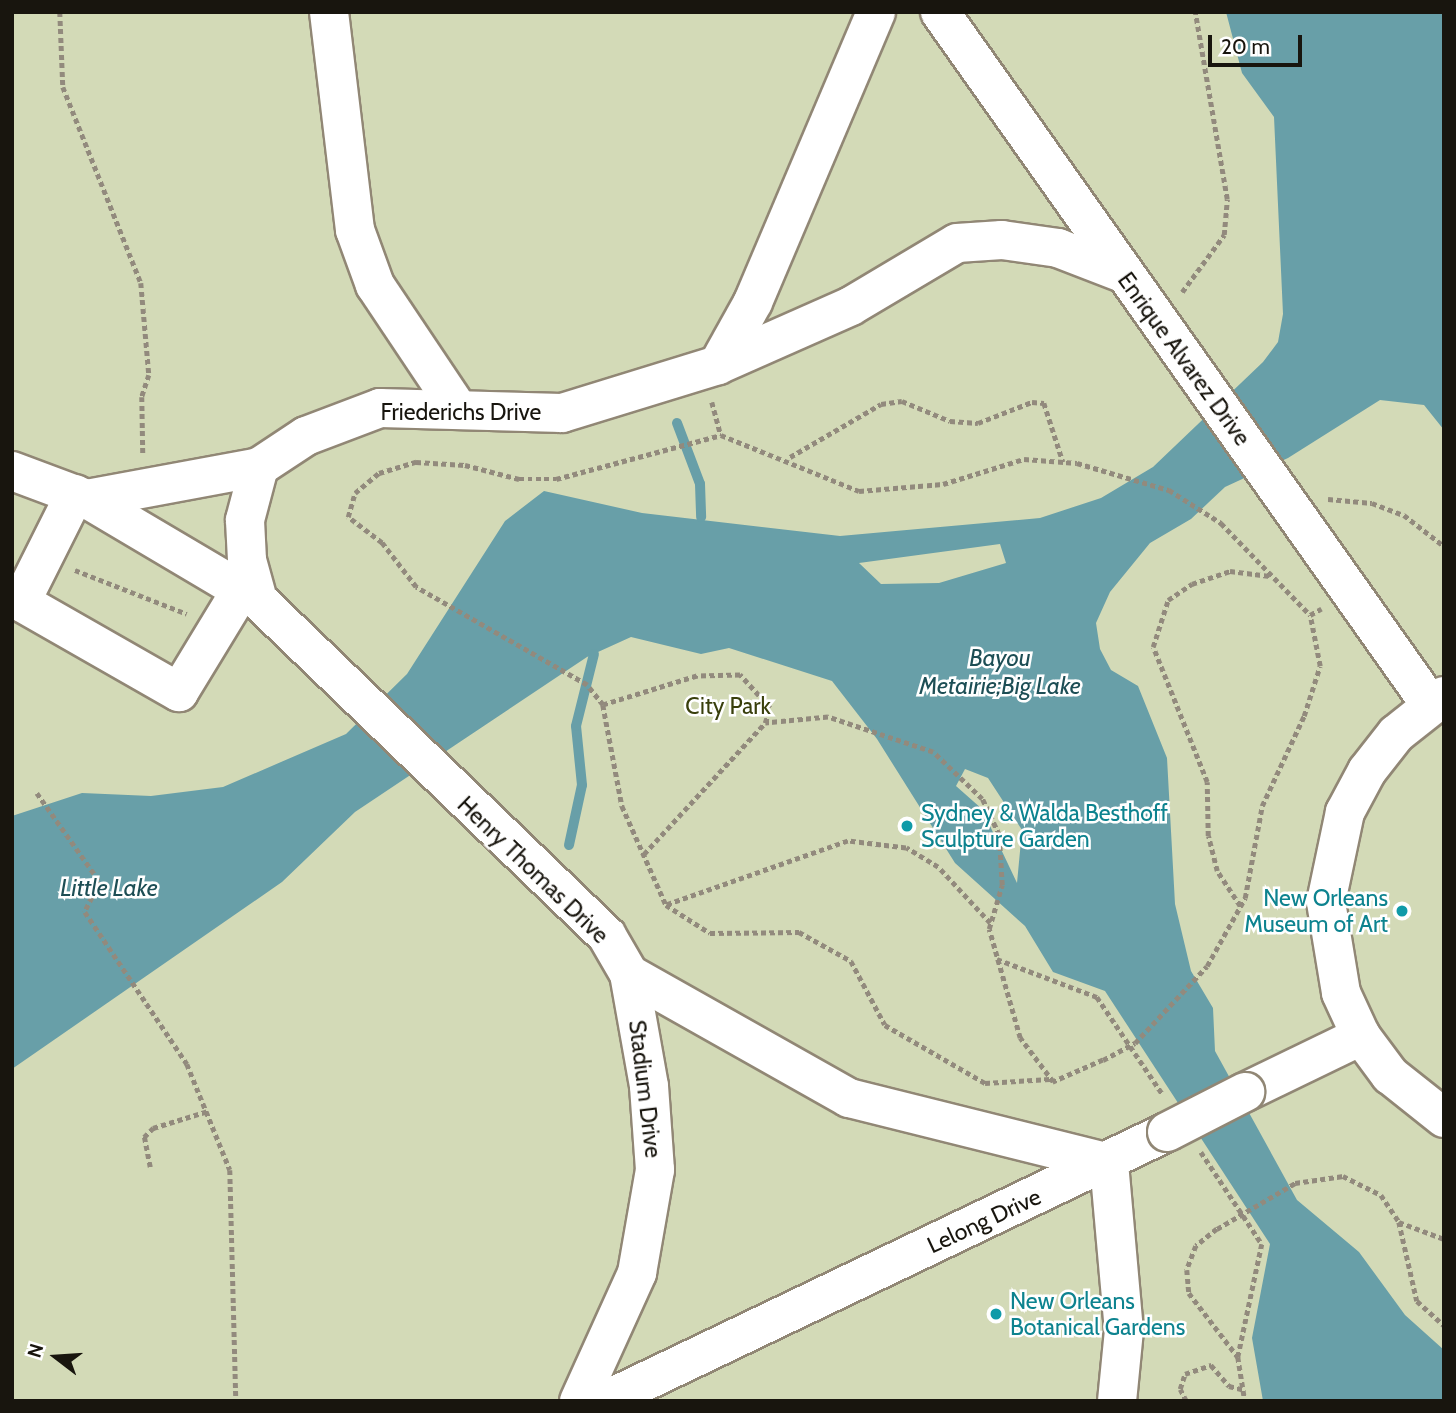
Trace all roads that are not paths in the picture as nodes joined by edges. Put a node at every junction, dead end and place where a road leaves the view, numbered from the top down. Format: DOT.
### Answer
graph roads {
  1 [pos="329,12"];
  2 [pos="876,12"];
  3 [pos="940,12"];
  4 [pos="1120,272"];
  5 [pos="715,383"];
  6 [pos="458,409"];
  7 [pos="259,467"];
  8 [pos="12,471"];
  9 [pos="81,496"];
  10 [pos="250,595"];
  11 [pos="1437,700"];
  12 [pos="629,974"];
  13 [pos="1361,1035"];
  14 [pos="1444,1118"];
  15 [pos="1109,1163"];
  16 [pos="579,1401"];
  17 [pos="604,1401"];
  18 [pos="1117,1401"];
  1 -- 6 [label="street"];
  2 -- 5 [label="street"];
  3 -- 4 [label="street, Enrique Alvarez Drive"];
  4 -- 5 [label="street, Friederichs Drive"];
  4 -- 11 [label="street, Enrique Alvarez Drive"];
  5 -- 6 [label="street, Friederichs Drive"];
  6 -- 7 [label="street, Friederichs Drive"];
  7 -- 9 [label="street, Friederichs Drive"];
  7 -- 10 [label="street"];
  8 -- 9 [label="street, Henry Thomas Drive"];
  9 -- 10 [label="street, Henry Thomas Drive"];
  9 -- 10 [label="street"];
  10 -- 12 [label="street, Henry Thomas Drive"];
  11 -- 13 [label="street"];
  12 -- 15 [label="street"];
  12 -- 16 [label="street, Stadium Drive"];
  13 -- 14 [label="street"];
  13 -- 15 [label="street, Lelong Drive, bridge"];
  15 -- 17 [label="street, Lelong Drive"];
  15 -- 18 [label="street"];
}
